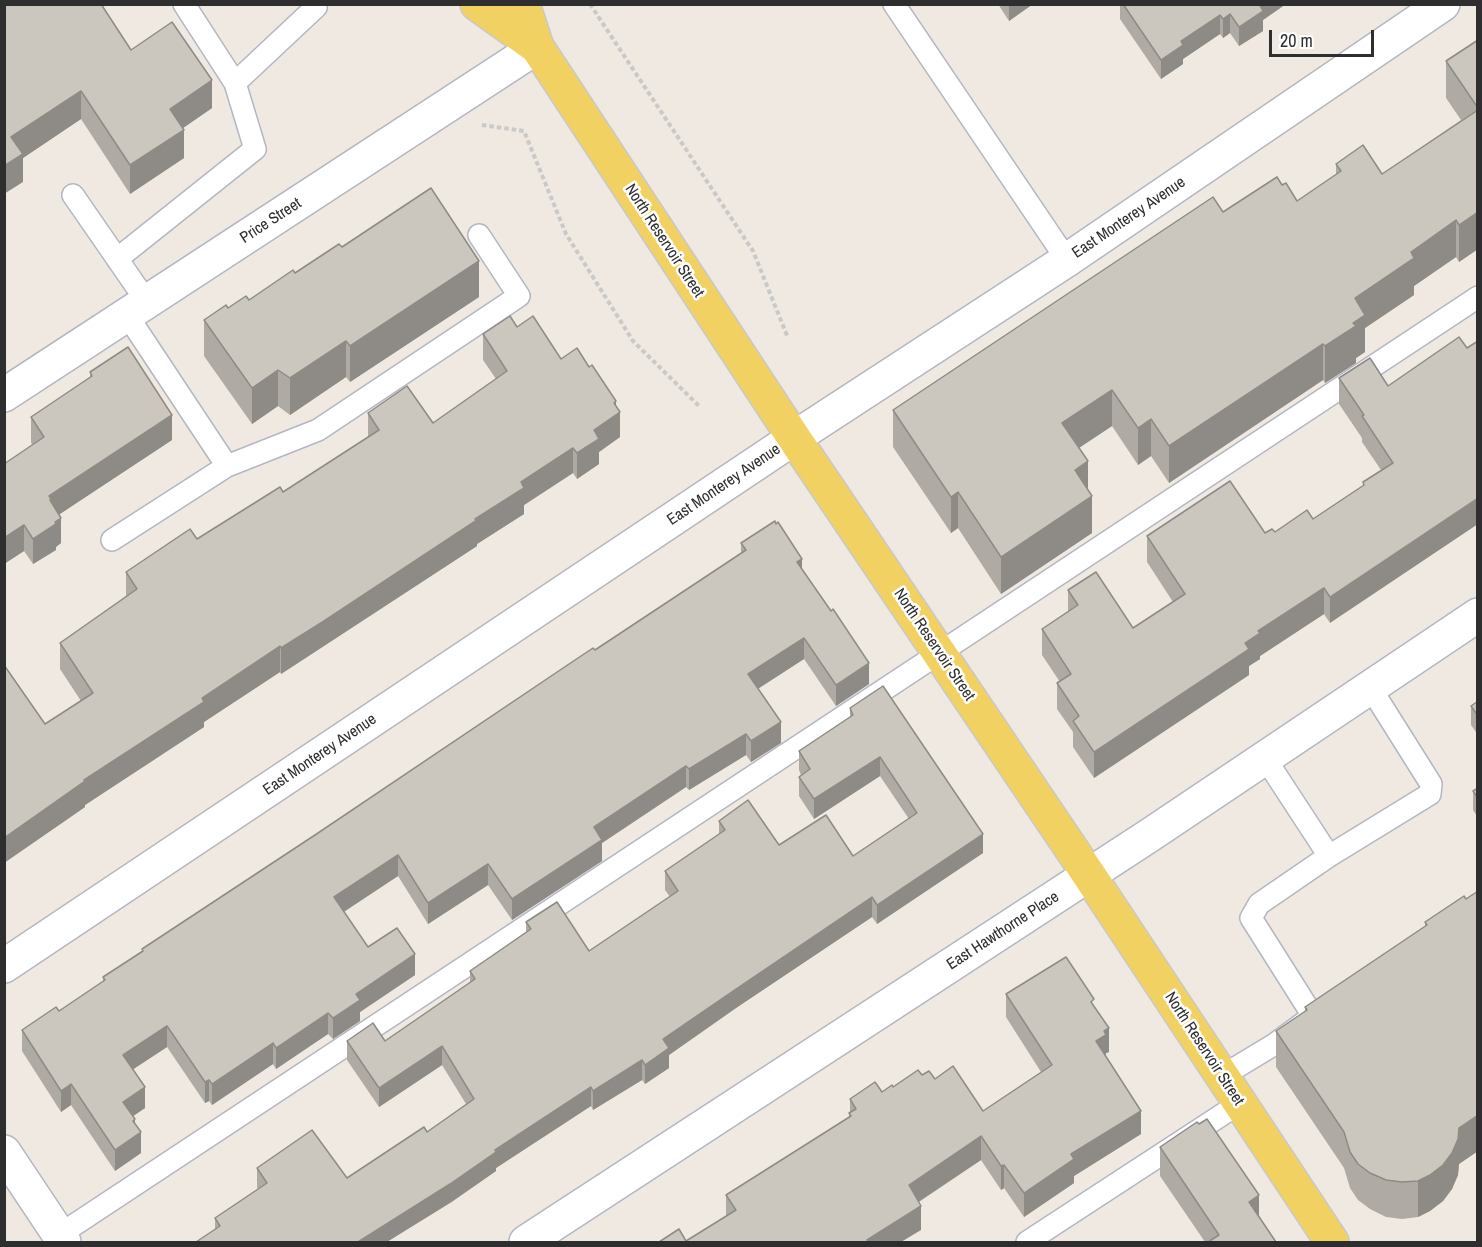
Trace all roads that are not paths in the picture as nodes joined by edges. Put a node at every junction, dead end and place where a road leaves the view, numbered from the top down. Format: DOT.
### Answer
graph roads {
  1 [pos="183,4"];
  2 [pos="315,4"];
  3 [pos="477,4"];
  4 [pos="523,4"];
  5 [pos="894,4"];
  6 [pos="1443,4"];
  7 [pos="537,47"];
  8 [pos="235,83"];
  9 [pos="73,195"];
  10 [pos="479,235"];
  11 [pos="117,259"];
  12 [pos="1067,260"];
  13 [pos="1478,297"];
  14 [pos="137,308"];
  15 [pos="4,395"];
  16 [pos="794,438"];
  17 [pos="227,466"];
  18 [pos="112,540"];
  19 [pos="1478,615"];
  20 [pos="940,653"];
  21 [pos="1370,687"];
  22 [pos="1265,758"];
  23 [pos="1329,856"];
  24 [pos="1089,875"];
  25 [pos="4,966"];
  26 [pos="1222,1076"];
  27 [pos="1240,1103"];
  28 [pos="4,1152"];
  29 [pos="62,1239"];
  30 [pos="526,1242"];
  31 [pos="1027,1242"];
  32 [pos="1332,1242"];
  1 -- 8 [label="lane"];
  2 -- 8 [label="lane"];
  3 -- 7 [label="main road, North Reservoir Street"];
  4 -- 7 [label="main road, North Reservoir Street"];
  5 -- 12 [label="lane"];
  6 -- 12 [label="street, East Monterey Avenue"];
  7 -- 14 [label="street, Price Street"];
  7 -- 16 [label="main road, North Reservoir Street"];
  8 -- 11 [label="lane"];
  9 -- 11 [label="lane"];
  10 -- 17 [label="lane"];
  11 -- 14 [label="lane"];
  12 -- 16 [label="street, East Monterey Avenue"];
  13 -- 20 [label="lane"];
  14 -- 15 [label="street, Price Street"];
  14 -- 17 [label="lane"];
  16 -- 20 [label="main road, North Reservoir Street"];
  16 -- 25 [label="street, East Monterey Avenue"];
  17 -- 18 [label="lane"];
  19 -- 21 [label="street, East Hawthorne Place"];
  20 -- 24 [label="main road, North Reservoir Street"];
  20 -- 29 [label="lane"];
  21 -- 22 [label="street, East Hawthorne Place"];
  21 -- 23 [label="lane"];
  22 -- 23 [label="lane"];
  22 -- 24 [label="street, East Hawthorne Place"];
  23 -- 26 [label="lane"];
  24 -- 26 [label="main road, North Reservoir Street"];
  24 -- 30 [label="street, East Hawthorne Place"];
  26 -- 27 [label="main road, North Reservoir Street"];
  27 -- 31 [label="lane"];
  27 -- 32 [label="main road, North Reservoir Street"];
  28 -- 29 [label="street"];
}
